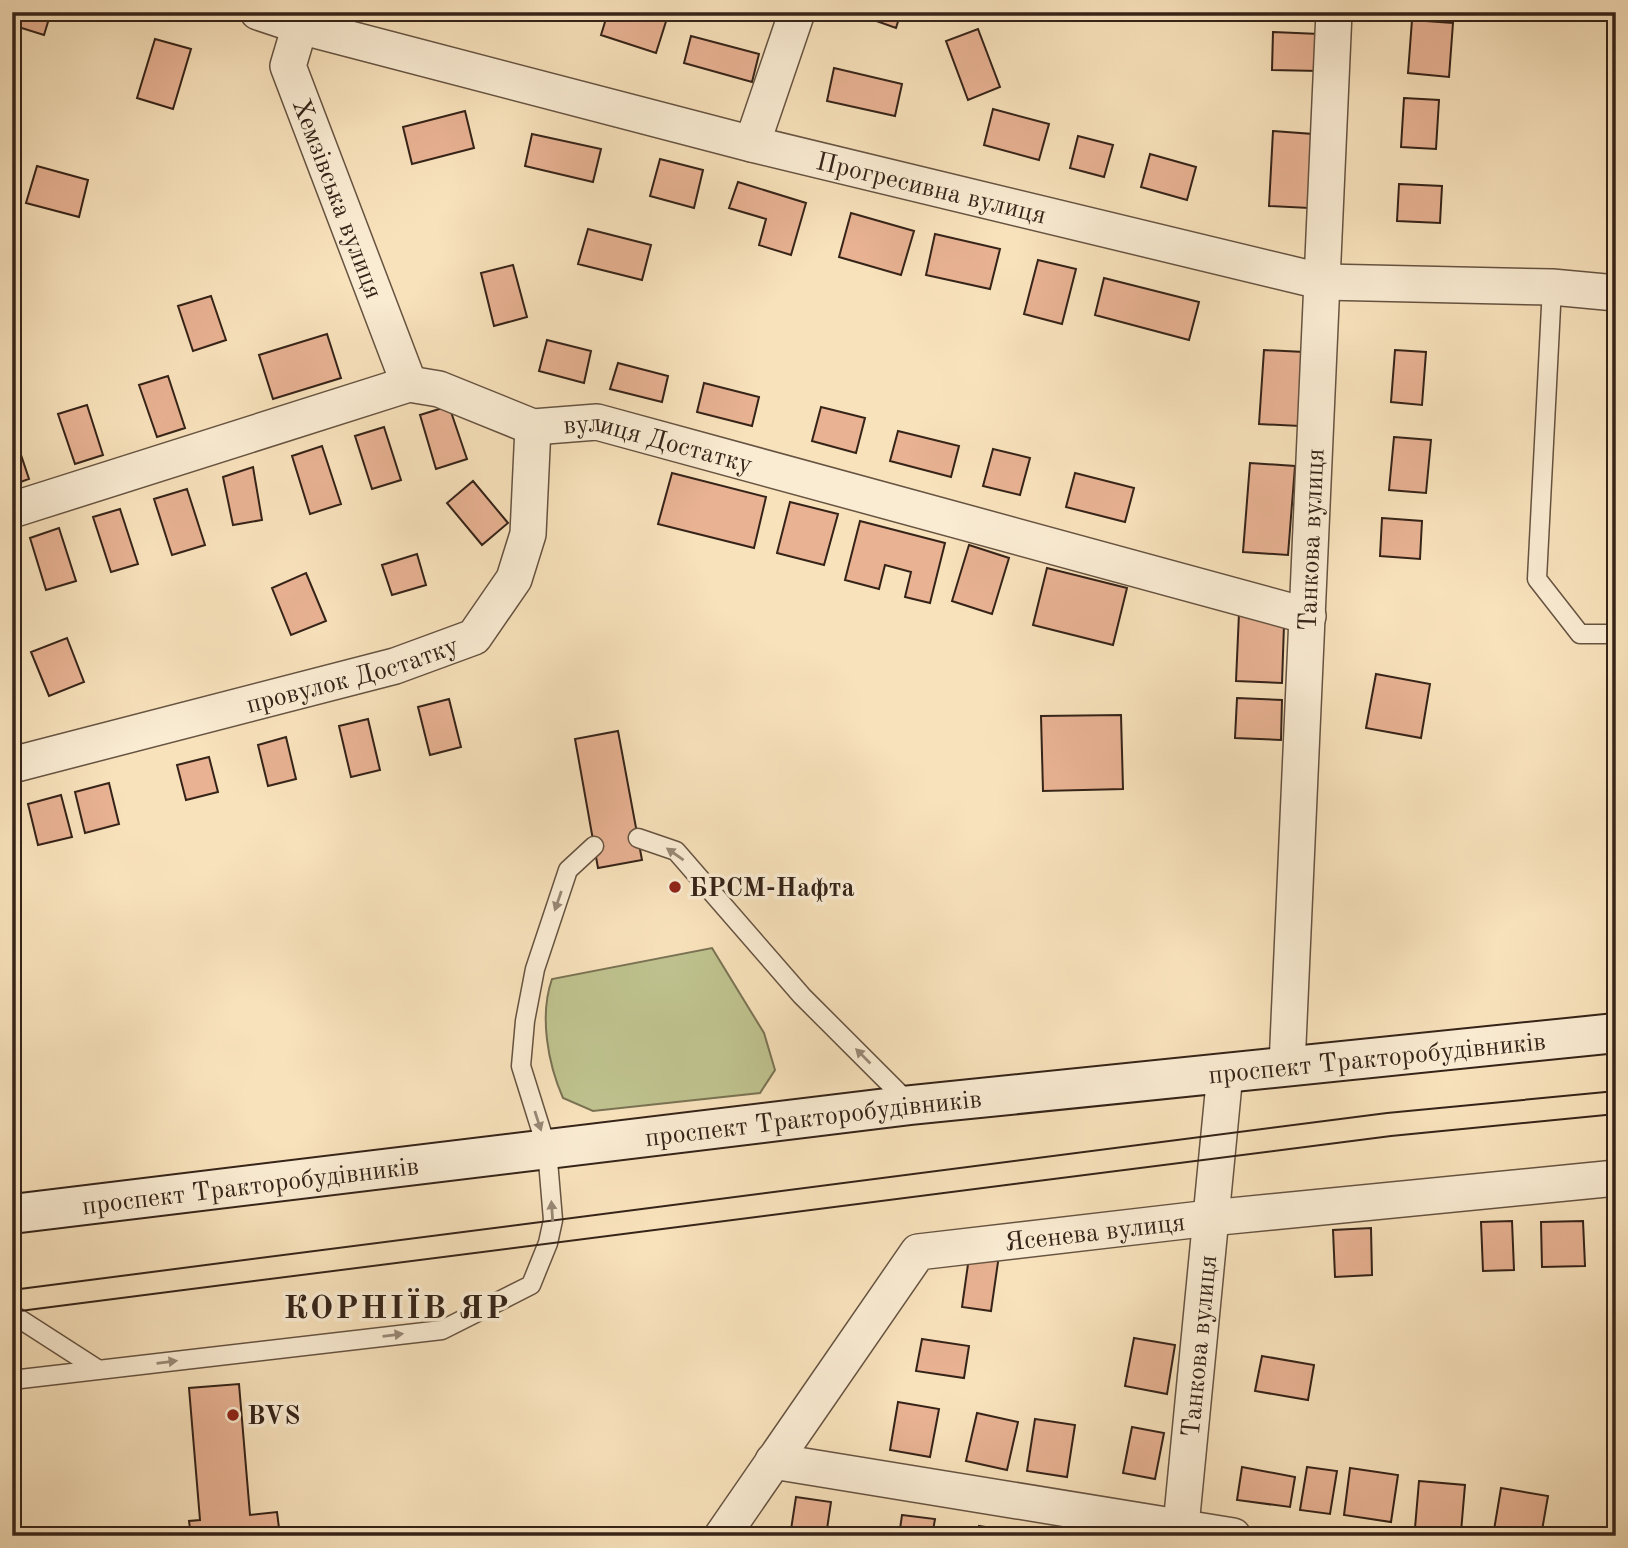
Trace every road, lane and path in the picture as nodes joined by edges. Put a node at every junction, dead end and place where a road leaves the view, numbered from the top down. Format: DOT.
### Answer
graph roads {
  1 [pos="258,12"];
  2 [pos="797,12"];
  3 [pos="1334,12"];
  4 [pos="302,19"];
  5 [pos="752,144"];
  6 [pos="1324,282"];
  7 [pos="1552,287"];
  8 [pos="1616,293"];
  9 [pos="409,384"];
  10 [pos="533,427"];
  11 [pos="12,510"];
  12 [pos="1308,616"];
  13 [pos="1616,634"];
  14 [pos="12,765"];
  15 [pos="638,838"];
  16 [pos="594,846"];
  17 [pos="1616,1033"];
  18 [pos="1287,1066"];
  19 [pos="1225,1073"];
  20 [pos="911,1105"];
  21 [pos="547,1149"];
  22 [pos="1616,1178"];
  23 [pos="12,1214"];
  24 [pos="1210,1218"];
  25 [pos="12,1314"];
  26 [pos="99,1370"];
  27 [pos="12,1380"];
  28 [pos="773,1461"];
  29 [pos="1181,1531"];
  30 [pos="722,1536"];
  31 [pos="1233,1536"];
  1 -- 4 [label="street, Прогресивна вулиця"];
  2 -- 5 [label="street"];
  3 -- 6 [label="street, Танкова вулиця"];
  4 -- 5 [label="street, Прогресивна вулиця"];
  4 -- 9 [label="street, Хемзівська вулиця"];
  5 -- 6 [label="street, Прогресивна вулиця"];
  6 -- 7 [label="street, Прогресивна вулиця"];
  6 -- 12 [label="street, Танкова вулиця"];
  7 -- 8 [label="street, Прогресивна вулиця"];
  7 -- 13 [label="lane"];
  9 -- 10 [label="street, вулиця Достатку"];
  9 -- 11 [label="street, вулиця Достатку"];
  10 -- 12 [label="street, вулиця Достатку"];
  10 -- 14 [label="street, провулок Достатку"];
  12 -- 18 [label="street, Танкова вулиця"];
  20 -- 15 [label="lane, one-way"];
  16 -- 21 [label="lane, one-way"];
  17 -- 18 [label="main road, проспект Тракторобудівників"];
  18 -- 19 [label="main road, проспект Тракторобудівників"];
  19 -- 20 [label="main road, проспект Тракторобудівників"];
  19 -- 24 [label="street, Танкова вулиця"];
  20 -- 21 [label="main road, проспект Тракторобудівників"];
  21 -- 23 [label="main road, проспект Тракторобудівників"];
  26 -- 21 [label="lane, one-way"];
  22 -- 24 [label="street, Ясенева вулиця"];
  24 -- 28 [label="street, Ясенева вулиця"];
  24 -- 29 [label="street, Танкова вулиця"];
  25 -- 26 [label="lane"];
  26 -- 27 [label="lane"];
  28 -- 29 [label="street"];
  28 -- 30 [label="street, Ясенева вулиця"];
  29 -- 31 [label="street"];
}
